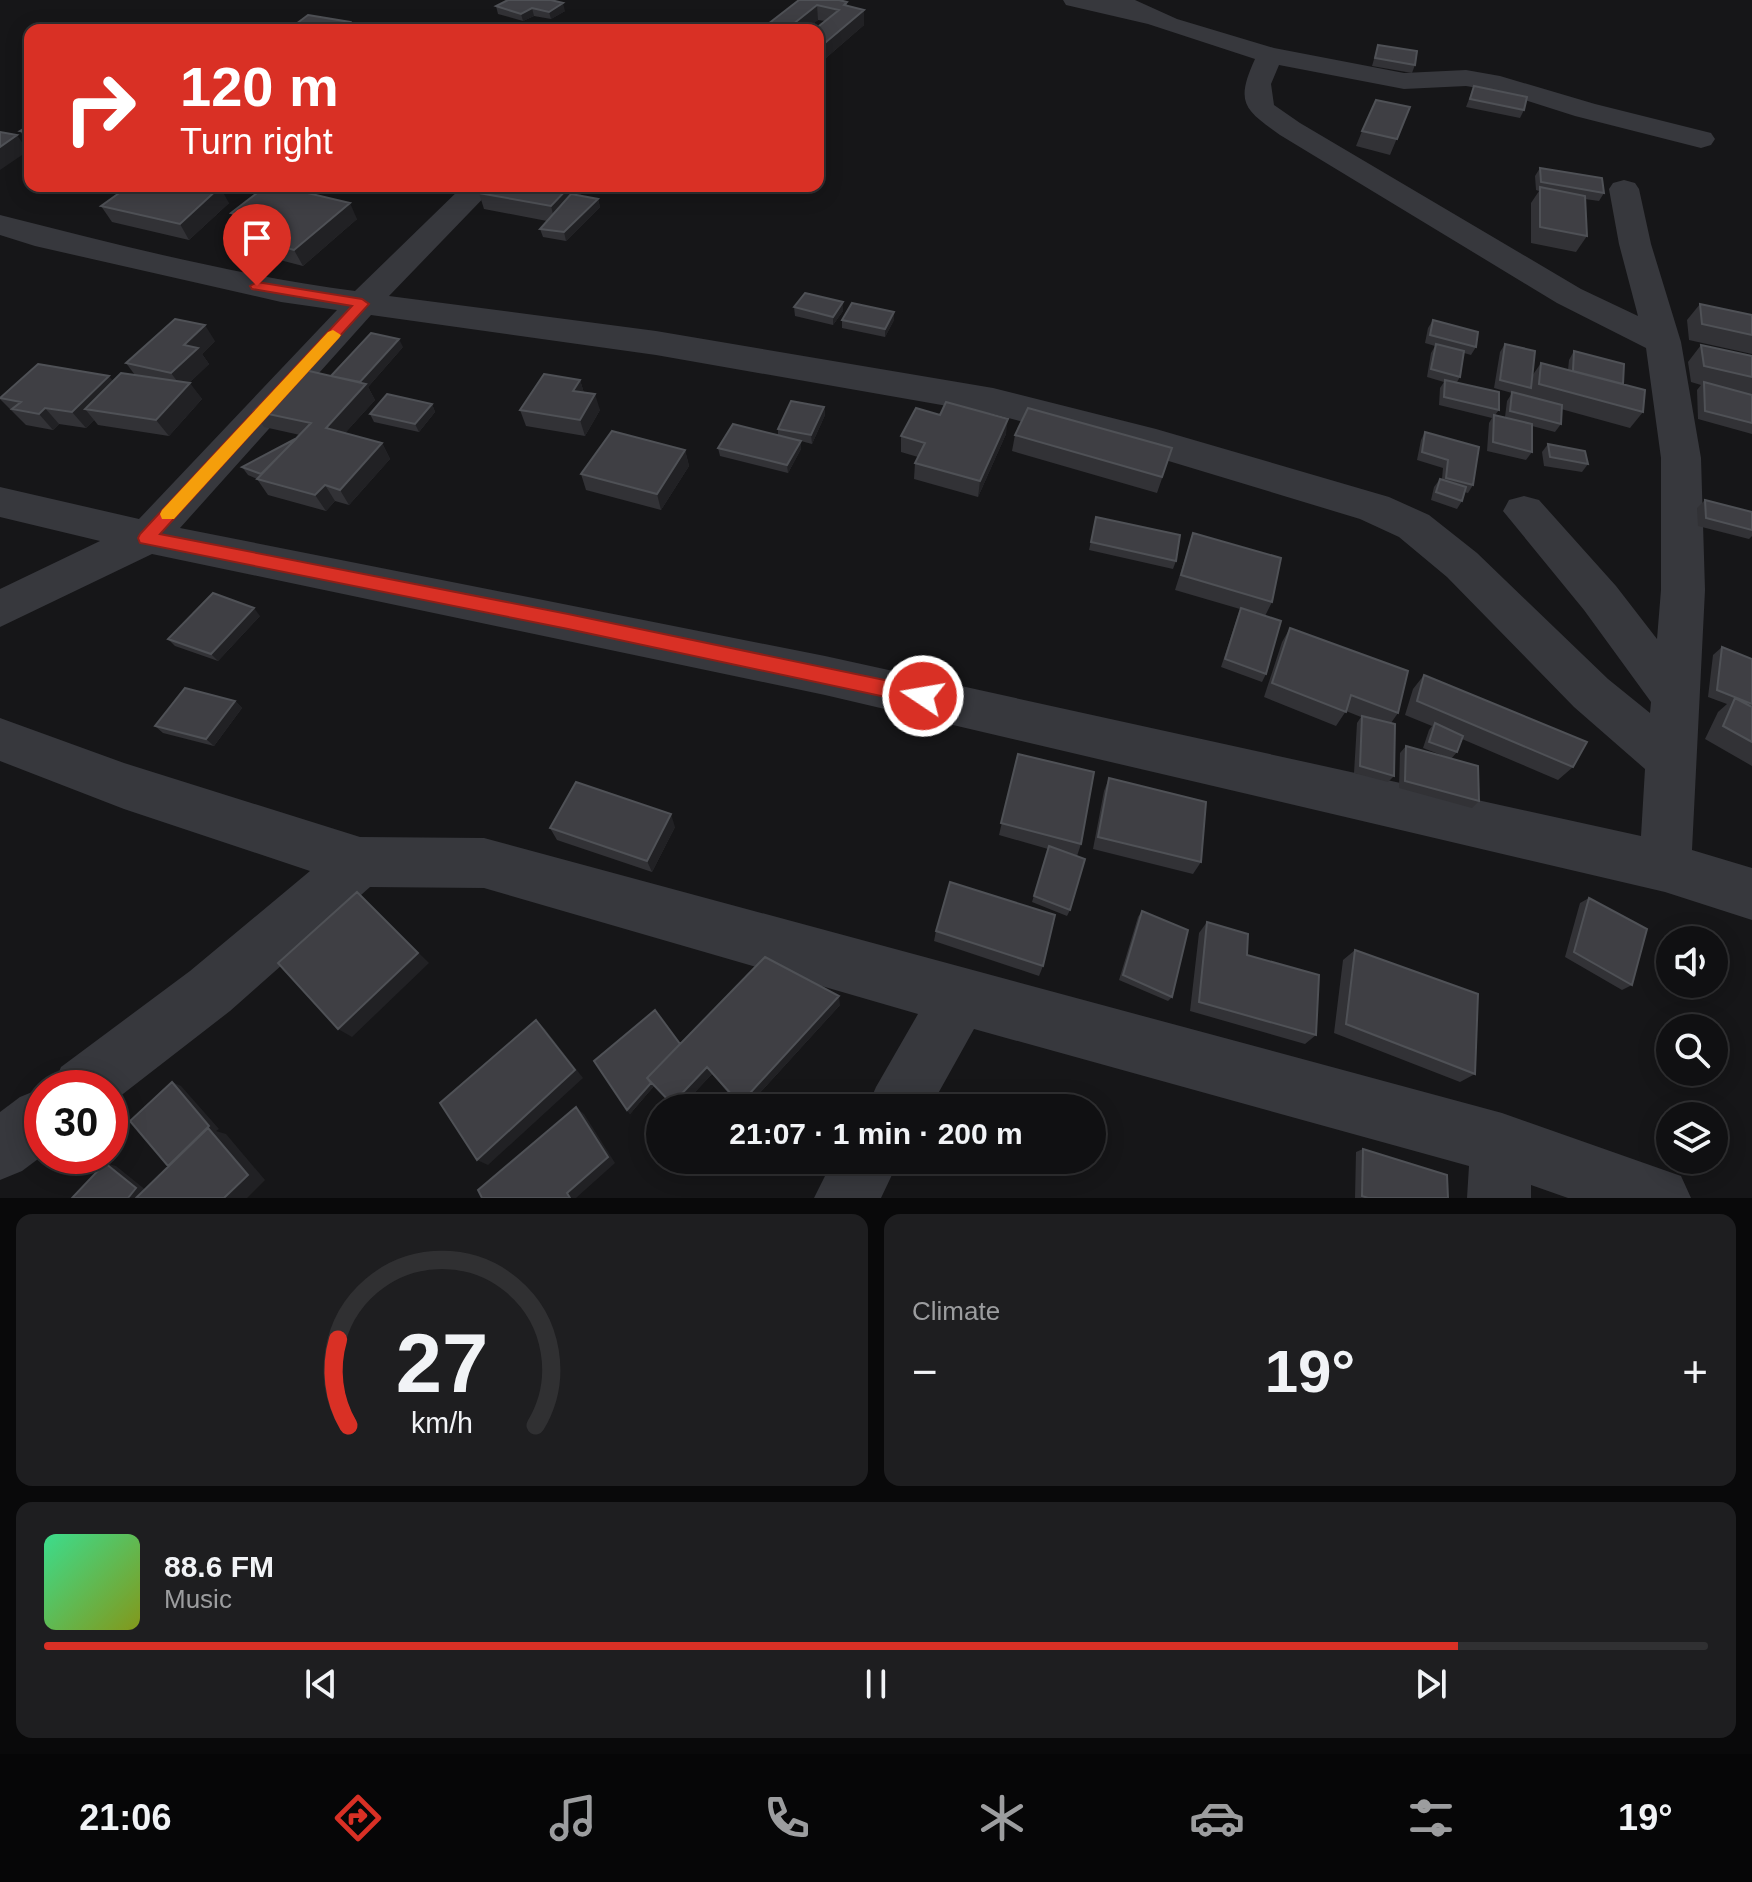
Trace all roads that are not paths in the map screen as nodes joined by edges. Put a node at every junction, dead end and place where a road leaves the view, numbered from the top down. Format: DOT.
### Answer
graph roads {
  1 [pos="1075,0"];
  2 [pos="1115,0"];
  3 [pos="1168,24"];
  4 [pos="1270,55"];
  5 [pos="1701,139"];
  6 [pos="1624,189"];
  7 [pos="474,192"];
  8 [pos="0,225"];
  9 [pos="362,304"];
  10 [pos="1663,342"];
  11 [pos="0,502"];
  12 [pos="1524,511"];
  13 [pos="146,538"];
  14 [pos="0,609"];
  15 [pos="1674,697"];
  16 [pos="0,739"];
  17 [pos="1670,760"];
  18 [pos="360,862"];
  19 [pos="1665,867"];
  20 [pos="1752,894"];
  21 [pos="960,997"];
  22 [pos="106,1070"];
  23 [pos="905,1094"];
  24 [pos="24,1132"];
  25 [pos="0,1149"];
  26 [pos="1500,1171"];
  27 [pos="860,1174"];
  28 [pos="846,1198"];
  29 [pos="1659,1198"];
  1 -- 3 [label="street"];
  2 -- 3 [label="street"];
  3 -- 4 [label="street"];
  4 -- 5 [label="street"];
  4 -- 10 [label="street"];
  6 -- 10 [label="street"];
  7 -- 9 [label="street"];
  8 -- 9 [label="street"];
  9 -- 13 [label="street"];
  9 -- 17 [label="street"];
  10 -- 15 [label="street"];
  11 -- 13 [label="street"];
  12 -- 15 [label="street"];
  13 -- 14 [label="street"];
  13 -- 19 [label="street"];
  15 -- 17 [label="street"];
  16 -- 18 [label="street"];
  17 -- 19 [label="street"];
  18 -- 21 [label="street"];
  18 -- 22 [label="street"];
  19 -- 20 [label="street"];
  21 -- 23 [label="street"];
  21 -- 26 [label="street"];
  24 -- 25 [label="street"];
  26 -- 29 [label="street"];
  27 -- 28 [label="street"];
}
